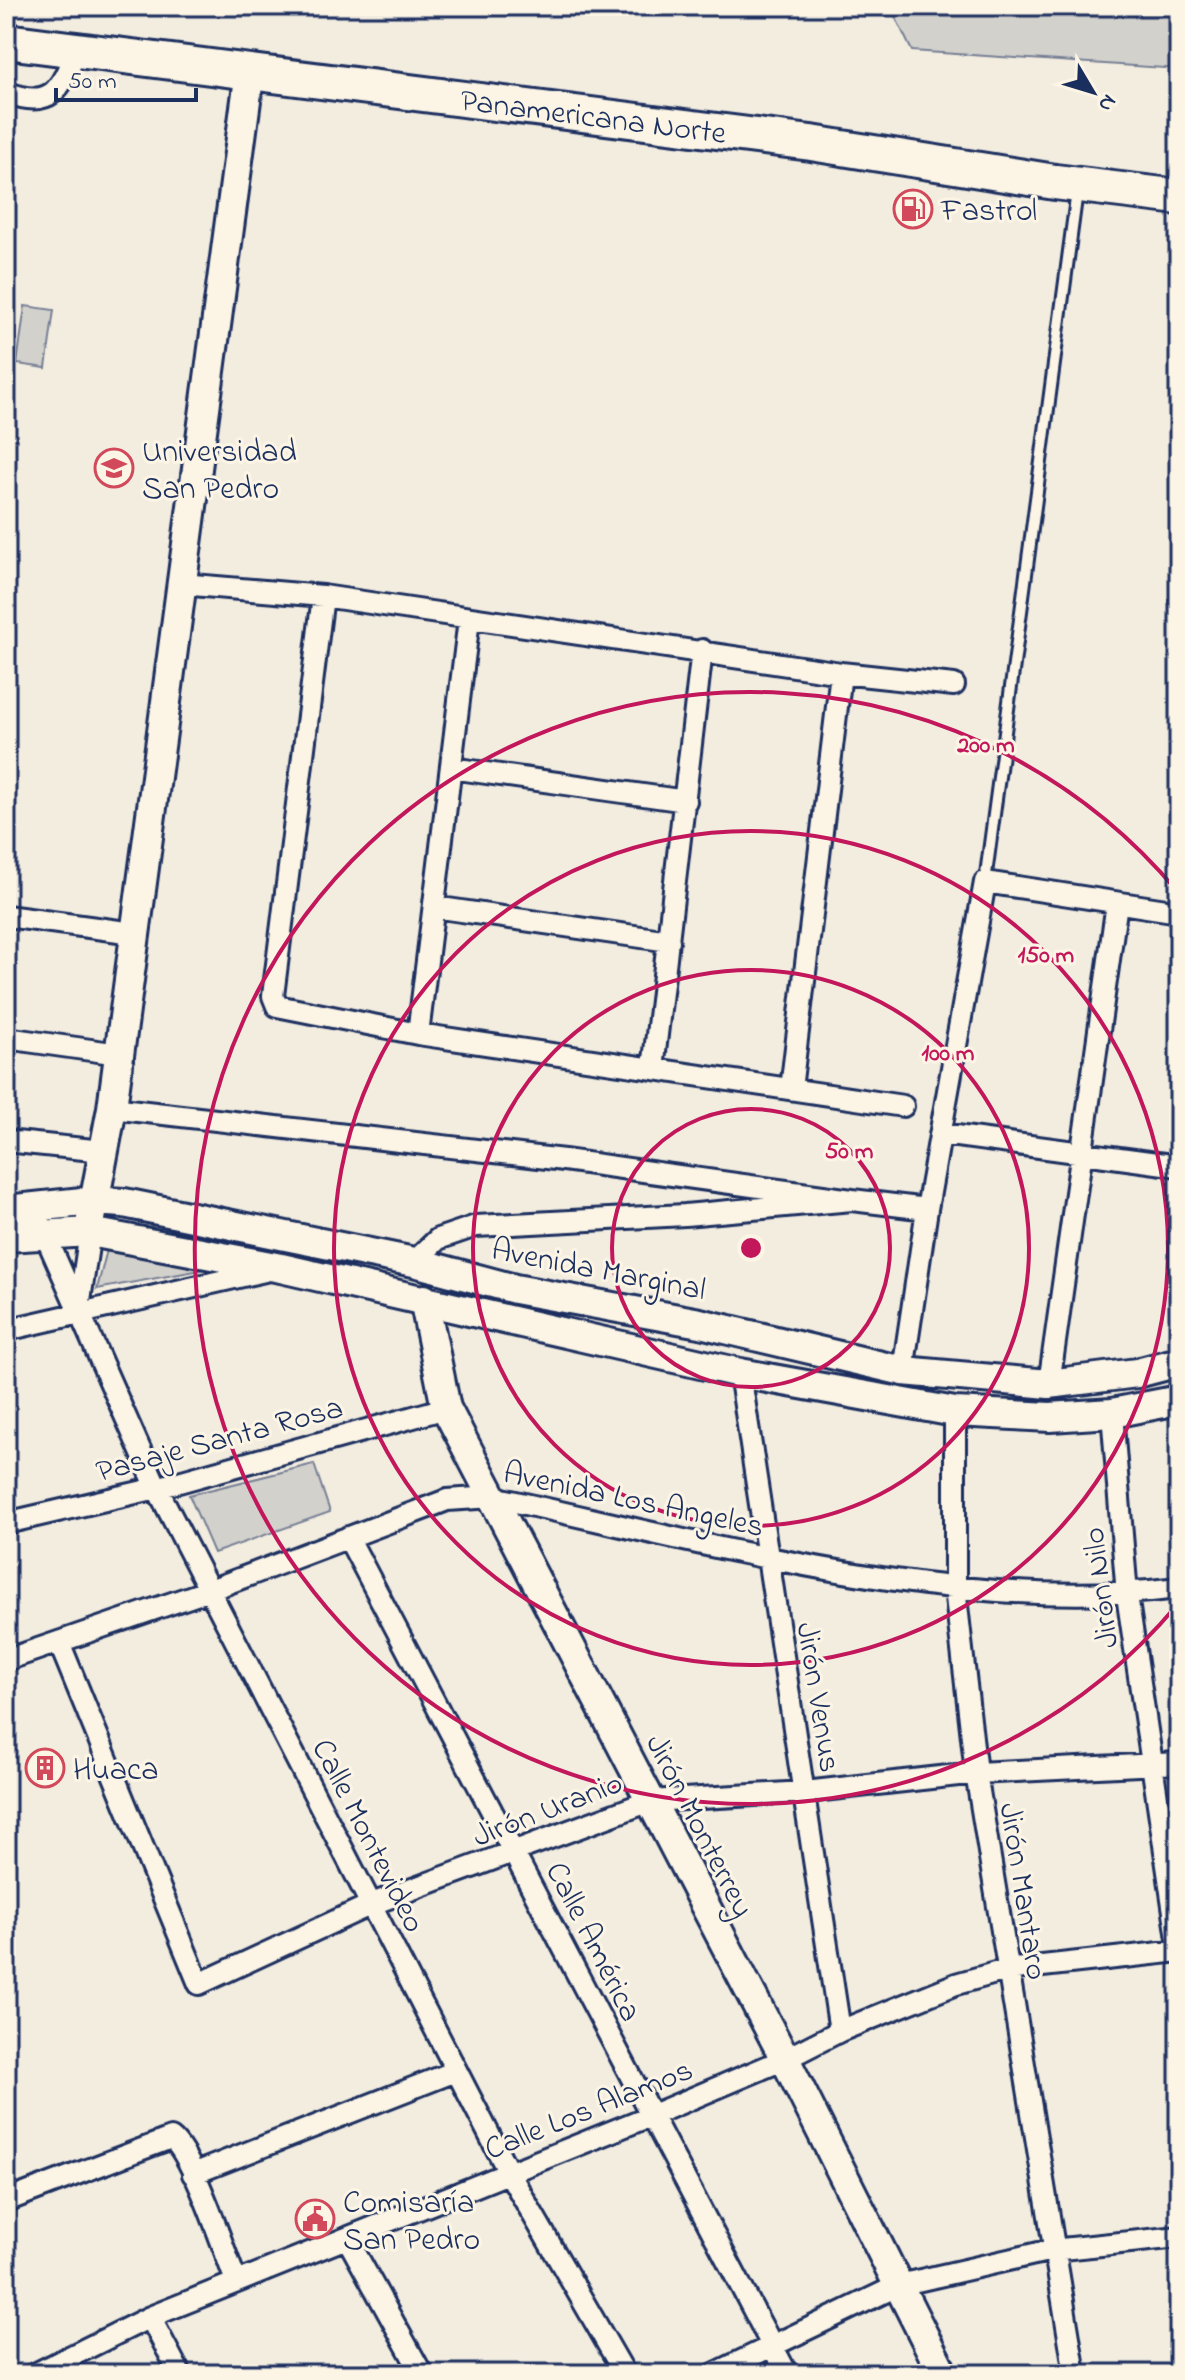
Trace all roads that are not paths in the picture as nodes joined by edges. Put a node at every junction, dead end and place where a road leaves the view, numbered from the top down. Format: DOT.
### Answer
graph roads {
  1 [pos="6,41"];
  2 [pos="75,51"];
  3 [pos="250,70"];
  4 [pos="6,92"];
  5 [pos="1078,185"];
  6 [pos="1179,197"];
  7 [pos="181,584"];
  8 [pos="323,596"];
  9 [pos="469,619"];
  10 [pos="702,650"];
  11 [pos="841,673"];
  12 [pos="954,685"];
  13 [pos="451,768"];
  14 [pos="686,801"];
  15 [pos="985,882"];
  16 [pos="1117,903"];
  17 [pos="434,907"];
  18 [pos="1179,912"];
  19 [pos="6,916"];
  20 [pos="134,933"];
  21 [pos="669,941"];
  22 [pos="418,1034"];
  23 [pos="6,1038"];
  24 [pos="119,1054"];
  25 [pos="653,1069"];
  26 [pos="791,1089"];
  27 [pos="903,1106"];
  28 [pos="112,1108"];
  29 [pos="942,1134"];
  30 [pos="6,1141"];
  31 [pos="103,1151"];
  32 [pos="1082,1152"];
  33 [pos="1179,1166"];
  34 [pos="852,1200"];
  35 [pos="92,1201"];
  36 [pos="927,1209"];
  37 [pos="6,1210"];
  38 [pos="40,1221"];
  39 [pos="90,1232"];
  40 [pos="6,1237"];
  41 [pos="414,1262"];
  42 [pos="281,1268"];
  43 [pos="424,1299"];
  44 [pos="78,1314"];
  45 [pos="6,1330"];
  46 [pos="1179,1362"];
  47 [pos="903,1371"];
  48 [pos="740,1373"];
  49 [pos="1049,1384"];
  50 [pos="1179,1400"];
  51 [pos="446,1408"];
  52 [pos="955,1412"];
  53 [pos="1112,1413"];
  54 [pos="157,1488"];
  55 [pos="493,1497"];
  56 [pos="6,1523"];
  57 [pos="348,1537"];
  58 [pos="766,1557"];
  59 [pos="955,1588"];
  60 [pos="1179,1588"];
  61 [pos="210,1590"];
  62 [pos="1127,1595"];
  63 [pos="59,1642"];
  64 [pos="6,1660"];
  65 [pos="1179,1763"];
  66 [pos="1154,1765"];
  67 [pos="976,1773"];
  68 [pos="805,1792"];
  69 [pos="650,1801"];
  70 [pos="516,1852"];
  71 [pos="372,1904"];
  72 [pos="1179,1949"];
  73 [pos="1006,1970"];
  74 [pos="840,2031"];
  75 [pos="785,2059"];
  76 [pos="456,2071"];
  77 [pos="650,2116"];
  78 [pos="509,2173"];
  79 [pos="193,2174"];
  80 [pos="6,2201"];
  81 [pos="1179,2237"];
  82 [pos="347,2238"];
  83 [pos="1052,2250"];
  84 [pos="236,2281"];
  85 [pos="899,2285"];
  86 [pos="150,2317"];
  87 [pos="773,2347"];
  88 [pos="35,2374"];
  89 [pos="180,2374"];
  90 [pos="422,2374"];
  91 [pos="625,2374"];
  92 [pos="714,2374"];
  93 [pos="787,2374"];
  94 [pos="943,2374"];
  95 [pos="1075,2374"];
  1 -- 2 [label="highway, Panamericana Norte"];
  2 -- 3 [label="highway, Panamericana Norte"];
  2 -- 4 [label="street"];
  3 -- 5 [label="highway, Panamericana Norte"];
  3 -- 7 [label="main road"];
  5 -- 6 [label="highway, Panamericana Norte"];
  5 -- 15 [label="lane"];
  7 -- 8 [label="street"];
  7 -- 20 [label="main road"];
  8 -- 9 [label="street"];
  8 -- 22 [label="street"];
  9 -- 10 [label="street"];
  9 -- 13 [label="street"];
  10 -- 11 [label="street"];
  10 -- 14 [label="street"];
  11 -- 12 [label="street"];
  11 -- 26 [label="street"];
  13 -- 14 [label="street"];
  13 -- 17 [label="street"];
  14 -- 21 [label="street"];
  15 -- 16 [label="street"];
  15 -- 29 [label="street"];
  16 -- 18 [label="street"];
  16 -- 32 [label="street"];
  17 -- 21 [label="street"];
  17 -- 22 [label="street"];
  19 -- 20 [label="street"];
  20 -- 24 [label="main road"];
  21 -- 25 [label="street"];
  22 -- 25 [label="street"];
  23 -- 24 [label="street"];
  24 -- 28 [label="main road"];
  25 -- 26 [label="street"];
  26 -- 27 [label="street"];
  28 -- 31 [label="main road"];
  28 -- 34 [label="street"];
  29 -- 32 [label="street"];
  29 -- 36 [label="street"];
  30 -- 31 [label="street"];
  31 -- 35 [label="main road"];
  32 -- 33 [label="street"];
  32 -- 49 [label="street"];
  34 -- 36 [label="street"];
  34 -- 41 [label="street"];
  35 -- 38 [label="main road, Avenida Marginal"];
  35 -- 39 [label="main road"];
  35 -- 41 [label="main road, Avenida Marginal"];
  36 -- 47 [label="street"];
  37 -- 38 [label="main road, Avenida Marginal"];
  38 -- 39 [label="main road, Avenida Marginal"];
  38 -- 40 [label="main road, Avenida Marginal"];
  38 -- 44 [label="street, Calle Montevideo"];
  39 -- 42 [label="main road, Avenida Marginal"];
  39 -- 44 [label="street"];
  41 -- 47 [label="main road, Avenida Marginal"];
  42 -- 43 [label="main road, Avenida Marginal"];
  42 -- 44 [label="street"];
  43 -- 48 [label="main road, Avenida Marginal"];
  43 -- 51 [label="main road, Jirón Monterrey"];
  44 -- 45 [label="street"];
  44 -- 54 [label="street, Calle Montevideo"];
  46 -- 49 [label="main road, Avenida Marginal"];
  47 -- 49 [label="main road, Avenida Marginal"];
  48 -- 52 [label="main road, Avenida Marginal"];
  48 -- 58 [label="street, Jirón Venus"];
  50 -- 53 [label="main road, Avenida Marginal"];
  51 -- 54 [label="street, Pasaje Santa Rosa"];
  51 -- 55 [label="main road, Jirón Monterrey"];
  52 -- 53 [label="main road, Avenida Marginal"];
  52 -- 59 [label="street, Jirón Mantaro"];
  53 -- 62 [label="street, Jirón Nilo"];
  54 -- 56 [label="street, Pasaje Santa Rosa"];
  54 -- 61 [label="street, Calle Montevideo"];
  55 -- 57 [label="street, Avenida Los Angeles"];
  55 -- 58 [label="street, Avenida Los Angeles"];
  55 -- 69 [label="main road, Jirón Monterrey"];
  57 -- 61 [label="street, Avenida Los Angeles"];
  57 -- 70 [label="street, Calle América"];
  58 -- 59 [label="street, Avenida Los Angeles"];
  58 -- 68 [label="street, Jirón Venus"];
  59 -- 62 [label="street, Avenida Los Angeles"];
  59 -- 67 [label="street, Jirón Mantaro"];
  60 -- 62 [label="street, Avenida Los Angeles"];
  61 -- 63 [label="street, Avenida Los Angeles"];
  61 -- 71 [label="street, Calle Montevideo"];
  62 -- 66 [label="street, Jirón Nilo"];
  63 -- 64 [label="street, Avenida Los Angeles"];
  63 -- 71 [label="street, Jirón Uranio"];
  65 -- 66 [label="street, Jirón Uranio"];
  66 -- 67 [label="street, Jirón Uranio"];
  66 -- 72 [label="street, Jirón Nilo"];
  67 -- 68 [label="street, Jirón Uranio"];
  67 -- 73 [label="street, Jirón Mantaro"];
  68 -- 69 [label="street, Jirón Uranio"];
  68 -- 74 [label="street, Jirón Venus"];
  69 -- 70 [label="street, Jirón Uranio"];
  69 -- 75 [label="main road, Jirón Monterrey"];
  70 -- 71 [label="street, Jirón Uranio"];
  70 -- 77 [label="street, Calle América"];
  71 -- 76 [label="street, Calle Montevideo"];
  72 -- 73 [label="street, Calle Los Alamos"];
  73 -- 74 [label="street, Calle Los Alamos"];
  73 -- 83 [label="street, Jirón Mantaro"];
  74 -- 75 [label="street, Calle Los Alamos"];
  75 -- 77 [label="street, Calle Los Alamos"];
  75 -- 85 [label="main road, Jirón Monterrey"];
  76 -- 78 [label="street, Calle Montevideo"];
  76 -- 79 [label="street"];
  77 -- 78 [label="street, Calle Los Alamos"];
  77 -- 87 [label="street, Calle América"];
  78 -- 82 [label="street, Calle Los Alamos"];
  78 -- 91 [label="street, Calle Montevideo"];
  79 -- 80 [label="street"];
  79 -- 84 [label="street"];
  81 -- 83 [label="street"];
  82 -- 84 [label="street, Calle Los Alamos"];
  82 -- 90 [label="street"];
  83 -- 85 [label="street"];
  83 -- 95 [label="street, Jirón Mantaro"];
  84 -- 86 [label="street, Calle Los Alamos"];
  85 -- 87 [label="street"];
  85 -- 94 [label="main road, Jirón Monterrey"];
  86 -- 88 [label="street, Calle Los Alamos"];
  86 -- 89 [label="street"];
  87 -- 92 [label="street"];
  87 -- 93 [label="street, Calle América"];
}
